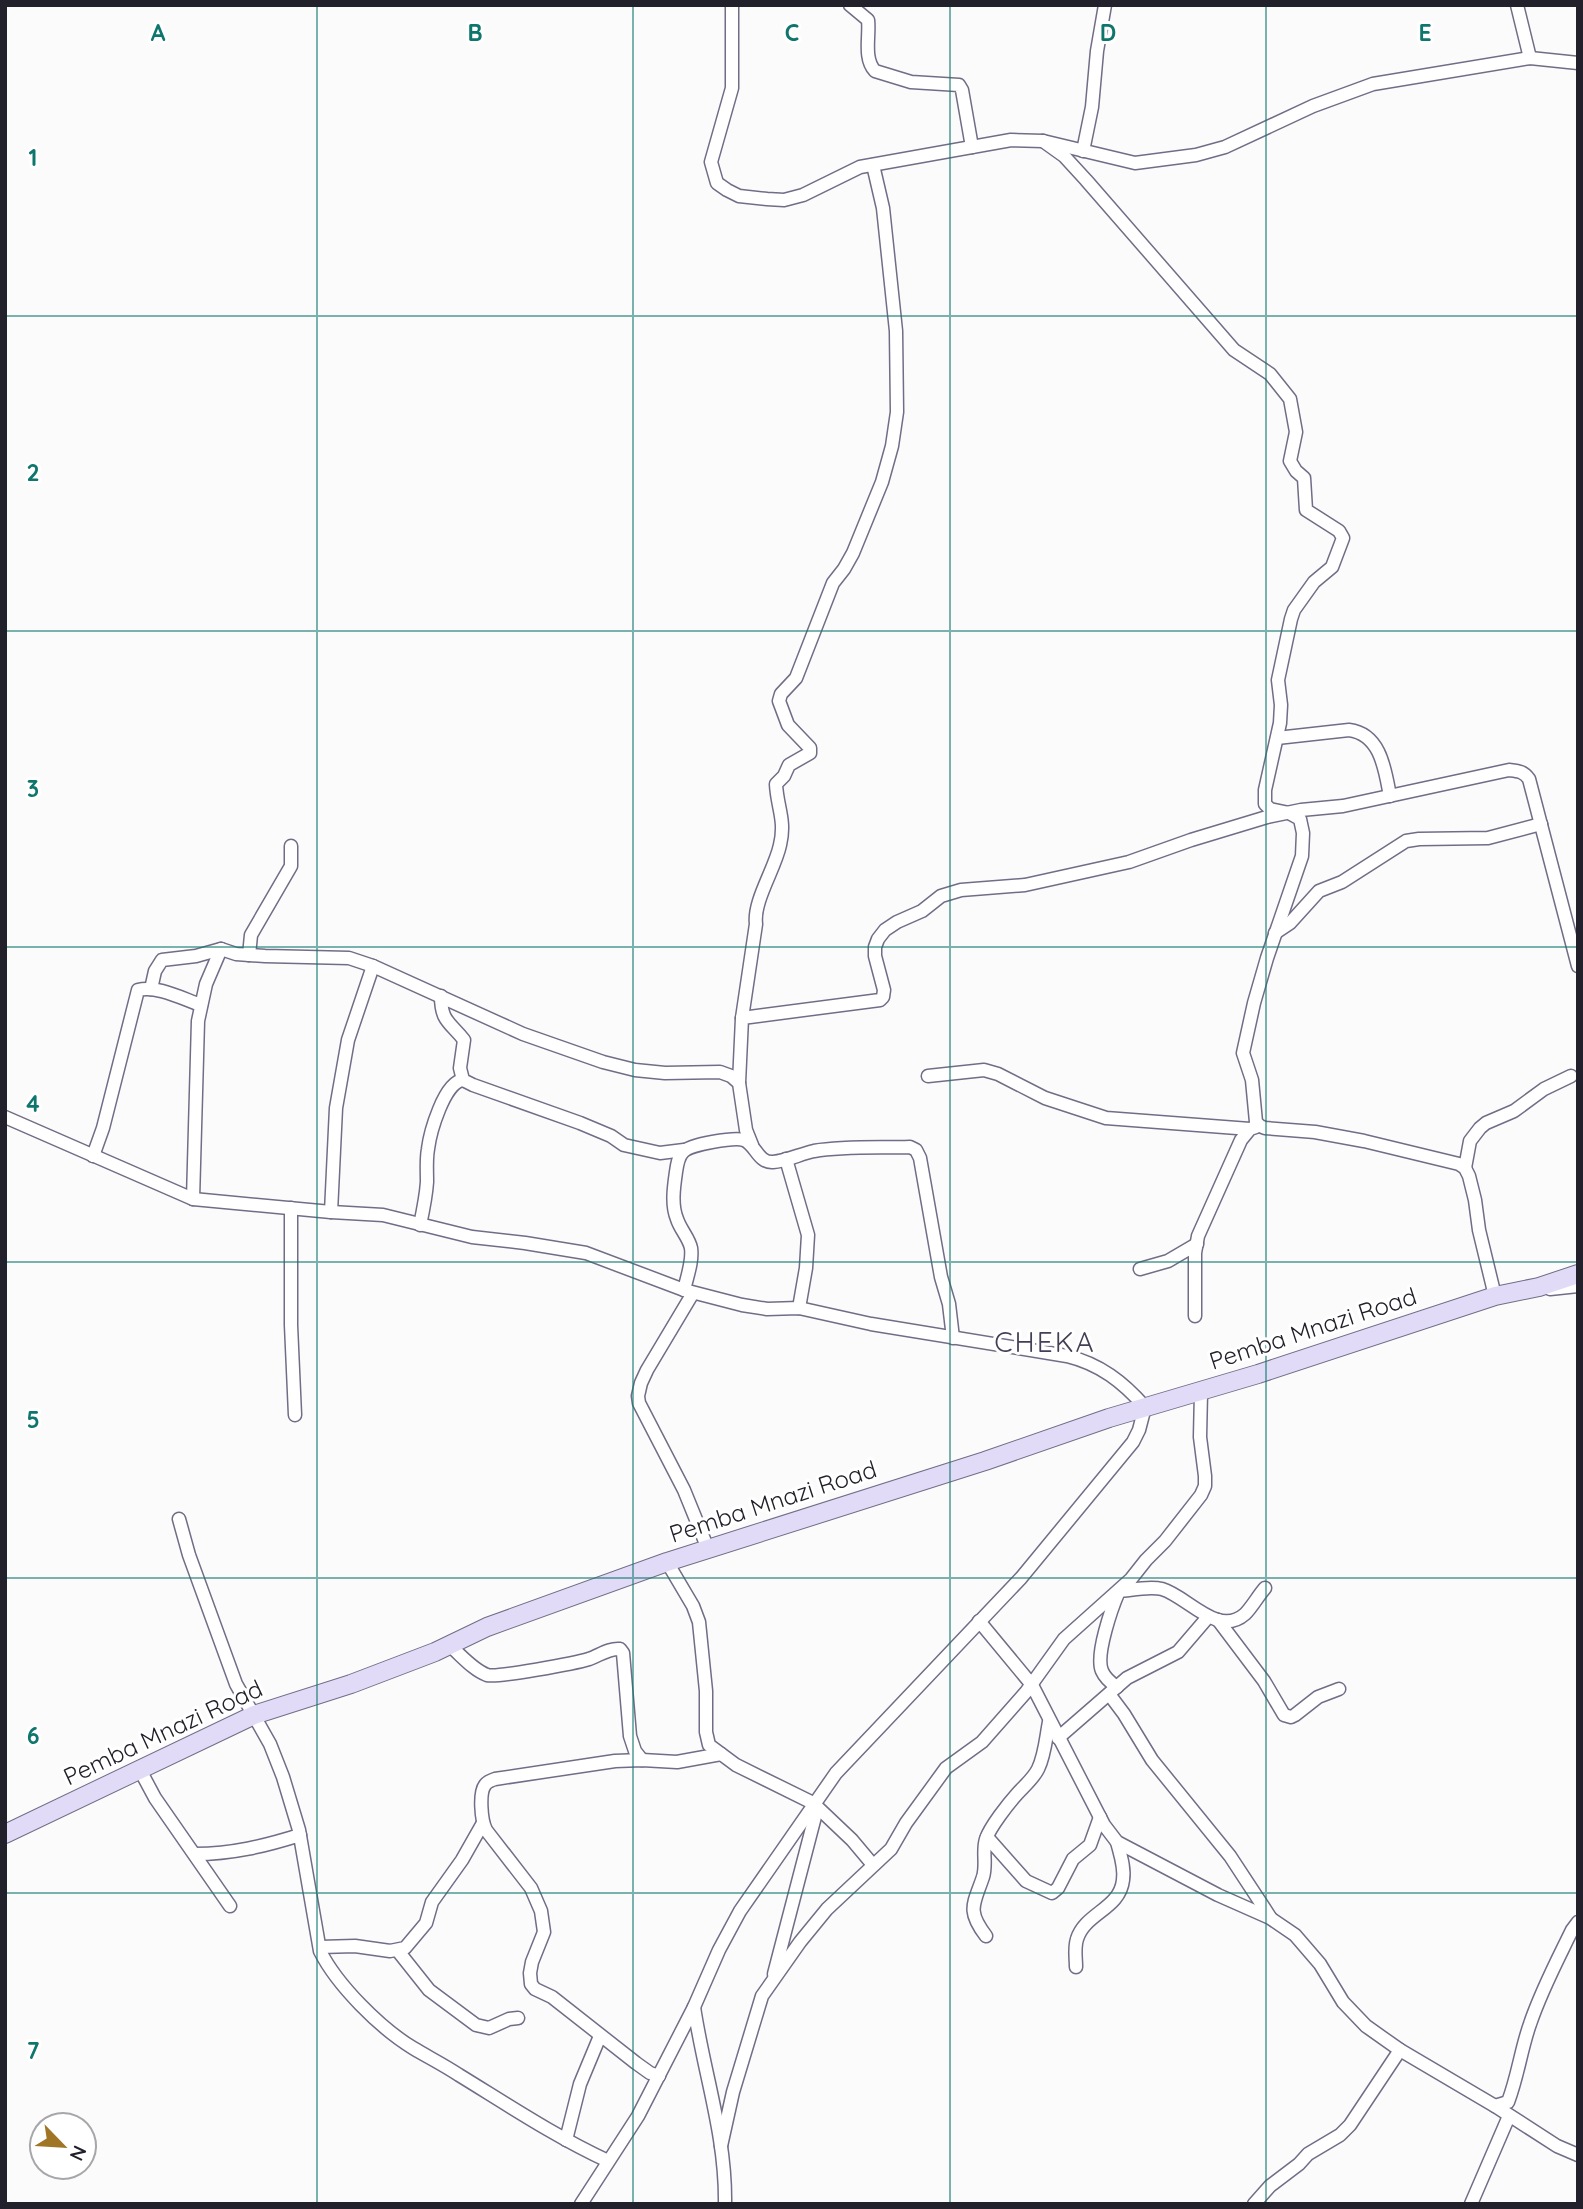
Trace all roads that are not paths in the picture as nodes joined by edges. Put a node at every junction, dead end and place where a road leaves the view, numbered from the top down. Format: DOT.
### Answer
graph roads {
  1 [pos="732,5"];
  2 [pos="850,5"];
  3 [pos="1105,5"];
  4 [pos="1517,5"];
  5 [pos="1530,58"];
  6 [pos="1578,63"];
  7 [pos="1043,141"];
  8 [pos="972,147"];
  9 [pos="1083,151"];
  10 [pos="873,165"];
  11 [pos="1277,738"];
  12 [pos="1390,796"];
  13 [pos="1289,813"];
  14 [pos="1541,824"];
  15 [pos="291,846"];
  16 [pos="1275,933"];
  17 [pos="222,948"];
  18 [pos="249,955"];
  19 [pos="373,966"];
  20 [pos="1578,966"];
  21 [pos="151,989"];
  22 [pos="441,996"];
  23 [pos="201,1005"];
  24 [pos="741,1018"];
  25 [pos="928,1076"];
  26 [pos="1571,1076"];
  27 [pos="463,1080"];
  28 [pos="739,1083"];
  29 [pos="5,1117"];
  30 [pos="1255,1128"];
  31 [pos="752,1145"];
  32 [pos="684,1150"];
  33 [pos="93,1156"];
  34 [pos="786,1158"];
  35 [pos="1465,1168"];
  36 [pos="193,1199"];
  37 [pos="290,1208"];
  38 [pos="331,1212"];
  39 [pos="420,1225"];
  40 [pos="1197,1244"];
  41 [pos="1140,1269"];
  42 [pos="1578,1274"];
  43 [pos="1578,1286"];
  44 [pos="1539,1287"];
  45 [pos="689,1291"];
  46 [pos="1495,1296"];
  47 [pos="799,1308"];
  48 [pos="1195,1316"];
  49 [pos="953,1338"];
  50 [pos="1200,1392"];
  51 [pos="1145,1407"];
  52 [pos="295,1415"];
  53 [pos="179,1519"];
  54 [pos="708,1549"];
  55 [pos="667,1562"];
  56 [pos="1265,1588"];
  57 [pos="1119,1591"];
  58 [pos="1213,1618"];
  59 [pos="979,1621"];
  60 [pos="449,1645"];
  61 [pos="1032,1685"];
  62 [pos="1339,1689"];
  63 [pos="1113,1691"];
  64 [pos="254,1715"];
  65 [pos="1049,1722"];
  66 [pos="1058,1738"];
  67 [pos="721,1754"];
  68 [pos="642,1760"];
  69 [pos="140,1770"];
  70 [pos="815,1806"];
  71 [pos="1100,1817"];
  72 [pos="483,1823"];
  73 [pos="5,1834"];
  74 [pos="300,1835"];
  75 [pos="987,1837"];
  76 [pos="1117,1842"];
  77 [pos="195,1854"];
  78 [pos="873,1865"];
  79 [pos="230,1906"];
  80 [pos="1270,1917"];
  81 [pos="1578,1922"];
  82 [pos="986,1936"];
  83 [pos="320,1947"];
  84 [pos="398,1951"];
  85 [pos="1076,1967"];
  86 [pos="772,1981"];
  87 [pos="694,2007"];
  88 [pos="518,2018"];
  89 [pos="600,2036"];
  90 [pos="1400,2050"];
  91 [pos="659,2076"];
  92 [pos="1495,2106"];
  93 [pos="1510,2116"];
  94 [pos="566,2140"];
  95 [pos="721,2146"];
  96 [pos="1578,2155"];
  97 [pos="608,2161"];
  98 [pos="581,2204"];
  99 [pos="725,2204"];
  100 [pos="1254,2204"];
  101 [pos="1471,2204"];
  1 -- 10 [label="street"];
  2 -- 8 [label="street"];
  3 -- 9 [label="street"];
  4 -- 5 [label="street"];
  5 -- 6 [label="street"];
  5 -- 9 [label="street"];
  7 -- 8 [label="street"];
  7 -- 9 [label="street"];
  7 -- 11 [label="street"];
  8 -- 10 [label="street"];
  10 -- 24 [label="street"];
  11 -- 12 [label="street"];
  11 -- 13 [label="street"];
  12 -- 13 [label="street"];
  12 -- 14 [label="street"];
  13 -- 16 [label="street"];
  13 -- 24 [label="street"];
  14 -- 16 [label="street"];
  14 -- 20 [label="street"];
  15 -- 18 [label="street"];
  16 -- 30 [label="street"];
  17 -- 18 [label="street"];
  17 -- 21 [label="street"];
  17 -- 23 [label="street"];
  18 -- 19 [label="street"];
  19 -- 22 [label="street"];
  19 -- 38 [label="street"];
  21 -- 23 [label="street"];
  21 -- 33 [label="street"];
  22 -- 27 [label="street"];
  22 -- 28 [label="street"];
  23 -- 36 [label="street"];
  24 -- 28 [label="street"];
  25 -- 30 [label="street"];
  26 -- 35 [label="street"];
  27 -- 32 [label="street"];
  27 -- 39 [label="street"];
  28 -- 31 [label="street"];
  29 -- 33 [label="street"];
  30 -- 35 [label="street"];
  30 -- 40 [label="street"];
  31 -- 32 [label="street"];
  31 -- 34 [label="street"];
  32 -- 45 [label="street"];
  33 -- 36 [label="street"];
  34 -- 47 [label="street"];
  34 -- 49 [label="street"];
  35 -- 46 [label="street"];
  36 -- 37 [label="street"];
  37 -- 38 [label="street"];
  37 -- 52 [label="street"];
  38 -- 39 [label="street"];
  39 -- 45 [label="street"];
  40 -- 41 [label="street"];
  40 -- 48 [label="street"];
  42 -- 44 [label="main road, Pemba Mnazi Road"];
  43 -- 44 [label="street"];
  44 -- 46 [label="main road, Pemba Mnazi Road"];
  45 -- 47 [label="street"];
  45 -- 54 [label="street"];
  46 -- 50 [label="main road, Pemba Mnazi Road"];
  47 -- 49 [label="street"];
  49 -- 51 [label="street"];
  50 -- 51 [label="main road, Pemba Mnazi Road"];
  50 -- 57 [label="street"];
  51 -- 54 [label="main road, Pemba Mnazi Road"];
  51 -- 59 [label="street"];
  53 -- 64 [label="street"];
  54 -- 55 [label="main road, Pemba Mnazi Road"];
  55 -- 60 [label="main road, Pemba Mnazi Road"];
  55 -- 67 [label="street"];
  56 -- 58 [label="street"];
  57 -- 58 [label="street"];
  57 -- 61 [label="street"];
  57 -- 63 [label="street"];
  58 -- 62 [label="street"];
  58 -- 63 [label="street"];
  59 -- 61 [label="street"];
  59 -- 70 [label="street"];
  60 -- 64 [label="main road, Pemba Mnazi Road"];
  60 -- 68 [label="street"];
  61 -- 65 [label="street"];
  61 -- 78 [label="street"];
  63 -- 66 [label="street"];
  63 -- 80 [label="street"];
  64 -- 69 [label="main road, Pemba Mnazi Road"];
  64 -- 74 [label="street"];
  65 -- 66 [label="street"];
  65 -- 75 [label="street"];
  66 -- 71 [label="street"];
  67 -- 68 [label="street"];
  67 -- 70 [label="street"];
  68 -- 72 [label="street"];
  69 -- 73 [label="main road, Pemba Mnazi Road"];
  69 -- 77 [label="street"];
  70 -- 78 [label="street"];
  70 -- 86 [label="street"];
  70 -- 87 [label="street"];
  71 -- 75 [label="street"];
  71 -- 76 [label="street"];
  72 -- 84 [label="street"];
  72 -- 89 [label="street"];
  74 -- 77 [label="street"];
  74 -- 83 [label="street"];
  75 -- 82 [label="street"];
  76 -- 80 [label="street"];
  76 -- 85 [label="street"];
  77 -- 79 [label="street"];
  78 -- 86 [label="street"];
  80 -- 90 [label="street"];
  81 -- 92 [label="street"];
  83 -- 84 [label="street"];
  83 -- 94 [label="street"];
  84 -- 88 [label="street"];
  86 -- 95 [label="street"];
  87 -- 91 [label="street"];
  87 -- 95 [label="street"];
  89 -- 91 [label="street"];
  89 -- 94 [label="street"];
  90 -- 92 [label="street"];
  90 -- 100 [label="street"];
  91 -- 97 [label="street"];
  92 -- 93 [label="street"];
  93 -- 96 [label="street"];
  93 -- 101 [label="street"];
  94 -- 97 [label="street"];
  95 -- 99 [label="street"];
  97 -- 98 [label="street"];
}
